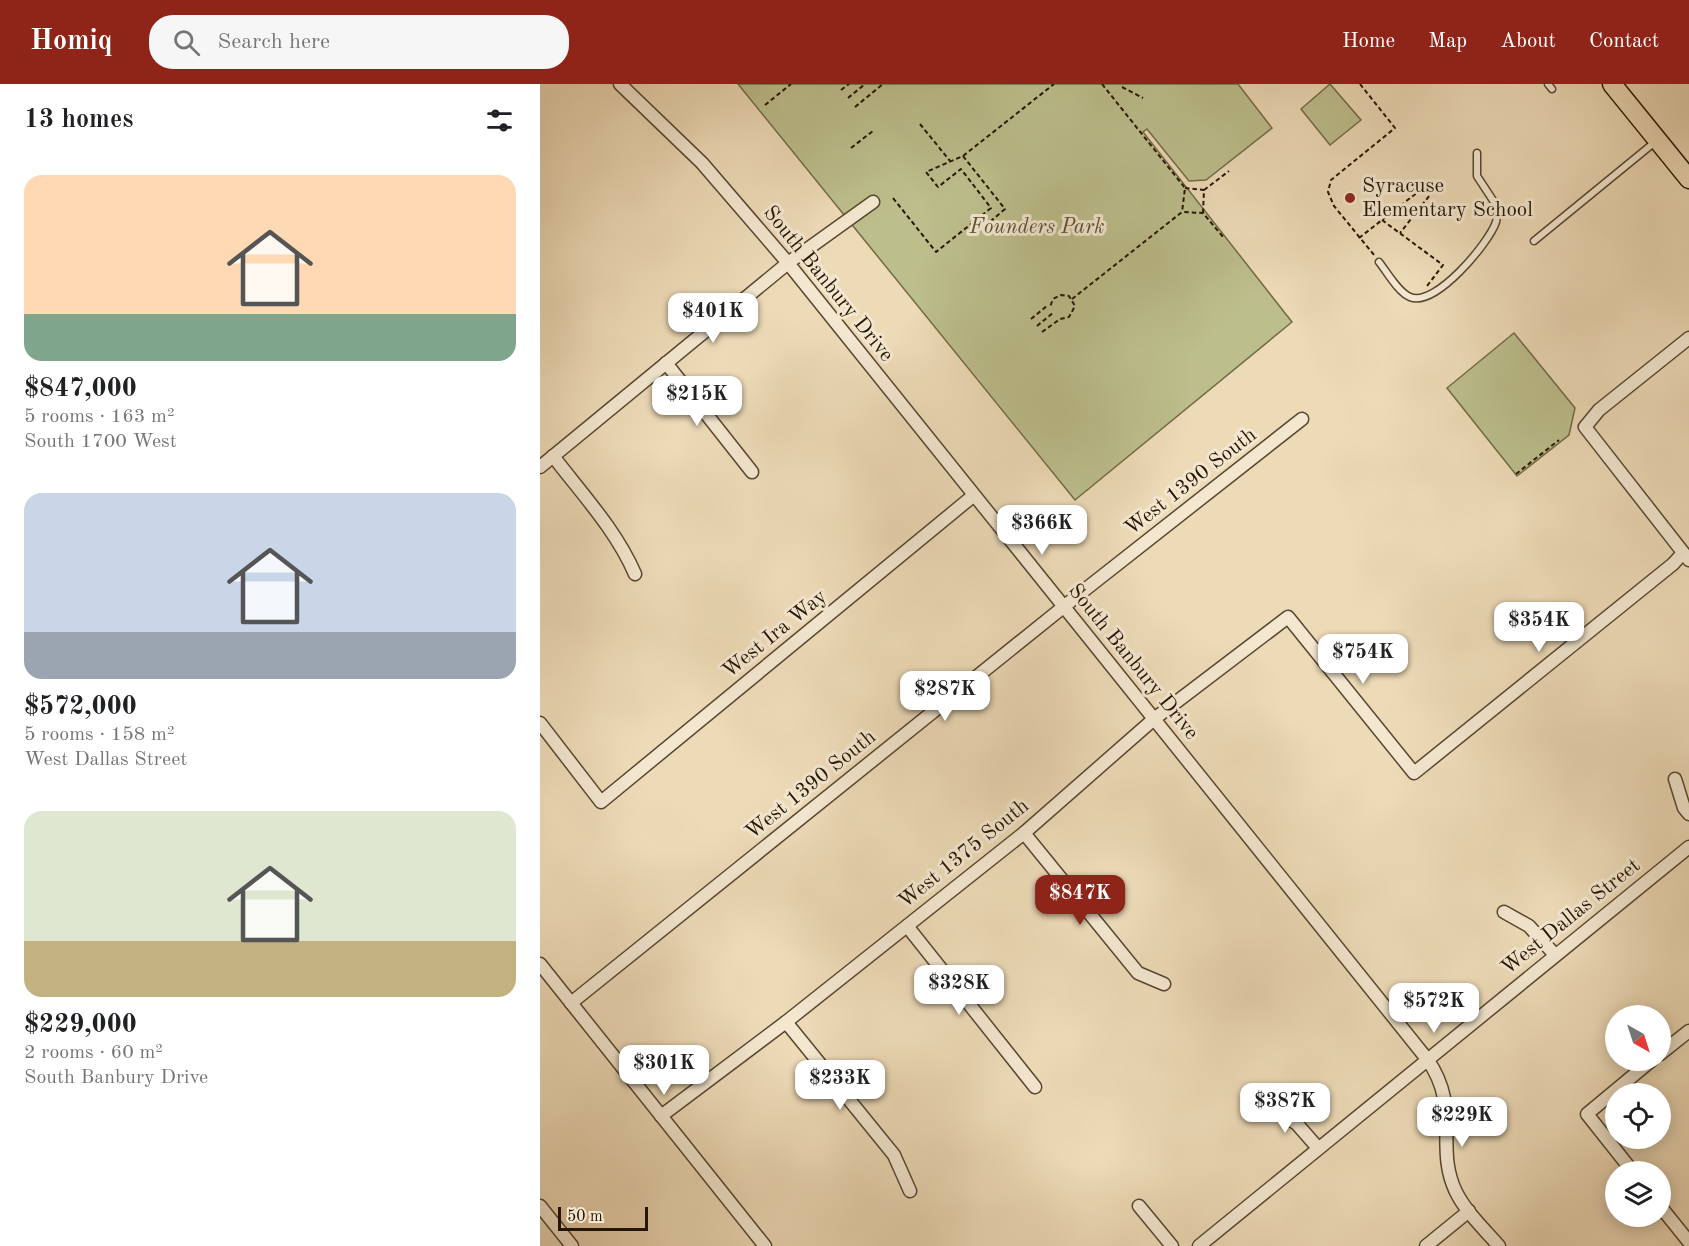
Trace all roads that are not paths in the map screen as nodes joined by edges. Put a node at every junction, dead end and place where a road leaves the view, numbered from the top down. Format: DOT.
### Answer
graph roads {
  1 [pos="620,84"];
  2 [pos="1612,84"];
  3 [pos="1657,139"];
  4 [pos="1478,153"];
  5 [pos="1689,179"];
  6 [pos="873,202"];
  7 [pos="1534,241"];
  8 [pos="1379,262"];
  9 [pos="788,263"];
  10 [pos="1689,338"];
  11 [pos="666,363"];
  12 [pos="1302,419"];
  13 [pos="553,456"];
  14 [pos="540,466"];
  15 [pos="752,472"];
  16 [pos="973,496"];
  17 [pos="1686,556"];
  18 [pos="635,574"];
  19 [pos="1064,607"];
  20 [pos="1154,719"];
  21 [pos="540,723"];
  22 [pos="1675,779"];
  23 [pos="1689,814"];
  24 [pos="1024,833"];
  25 [pos="1689,847"];
  26 [pos="1504,912"];
  27 [pos="907,926"];
  28 [pos="1555,955"];
  29 [pos="540,964"];
  30 [pos="1164,984"];
  31 [pos="571,1003"];
  32 [pos="786,1022"];
  33 [pos="1689,1031"];
  34 [pos="1671,1045"];
  35 [pos="1427,1059"];
  36 [pos="1639,1071"];
  37 [pos="1035,1087"];
  38 [pos="1266,1104"];
  39 [pos="661,1116"];
  40 [pos="1318,1148"];
  41 [pos="1624,1161"];
  42 [pos="910,1191"];
  43 [pos="540,1206"];
  44 [pos="1139,1206"];
  45 [pos="1469,1211"];
  46 [pos="1671,1220"];
  47 [pos="1689,1242"];
  48 [pos="572,1246"];
  49 [pos="765,1246"];
  50 [pos="1172,1246"];
  51 [pos="1199,1246"];
  52 [pos="1426,1246"];
  53 [pos="1499,1246"];
  1 -- 9 [label="street, South Banbury Drive"];
  2 -- 3 [label="main road"];
  3 -- 5 [label="main road"];
  3 -- 7 [label="lane"];
  4 -- 8 [label="lane"];
  6 -- 9 [label="street"];
  9 -- 11 [label="street"];
  9 -- 16 [label="street, South Banbury Drive"];
  10 -- 17 [label="street"];
  11 -- 13 [label="street"];
  11 -- 15 [label="street"];
  12 -- 19 [label="street, West 1390 South"];
  13 -- 14 [label="street"];
  13 -- 18 [label="street"];
  16 -- 19 [label="street, South Banbury Drive"];
  16 -- 21 [label="street, West Ira Way"];
  17 -- 20 [label="street, West 1375 South"];
  19 -- 20 [label="street, South Banbury Drive"];
  19 -- 31 [label="street, West 1390 South"];
  20 -- 24 [label="street, West 1375 South"];
  20 -- 35 [label="street, South Banbury Drive"];
  22 -- 23 [label="street"];
  24 -- 27 [label="street, West 1375 South"];
  24 -- 30 [label="street"];
  25 -- 28 [label="street, West Dallas Street"];
  26 -- 28 [label="street"];
  27 -- 32 [label="street, West 1375 South"];
  27 -- 37 [label="street"];
  28 -- 35 [label="street, West Dallas Street"];
  29 -- 31 [label="street"];
  31 -- 39 [label="street"];
  32 -- 39 [label="street, West 1375 South"];
  32 -- 42 [label="street"];
  33 -- 34 [label="street"];
  35 -- 40 [label="street, West Dallas Street"];
  35 -- 45 [label="street, South Banbury Drive"];
  36 -- 41 [label="street"];
  38 -- 40 [label="street"];
  39 -- 49 [label="street"];
  40 -- 51 [label="street, West Dallas Street"];
  43 -- 48 [label="street"];
  44 -- 50 [label="street"];
  45 -- 52 [label="street"];
  45 -- 53 [label="street, South Banbury Drive"];
  46 -- 47 [label="street"];
}
